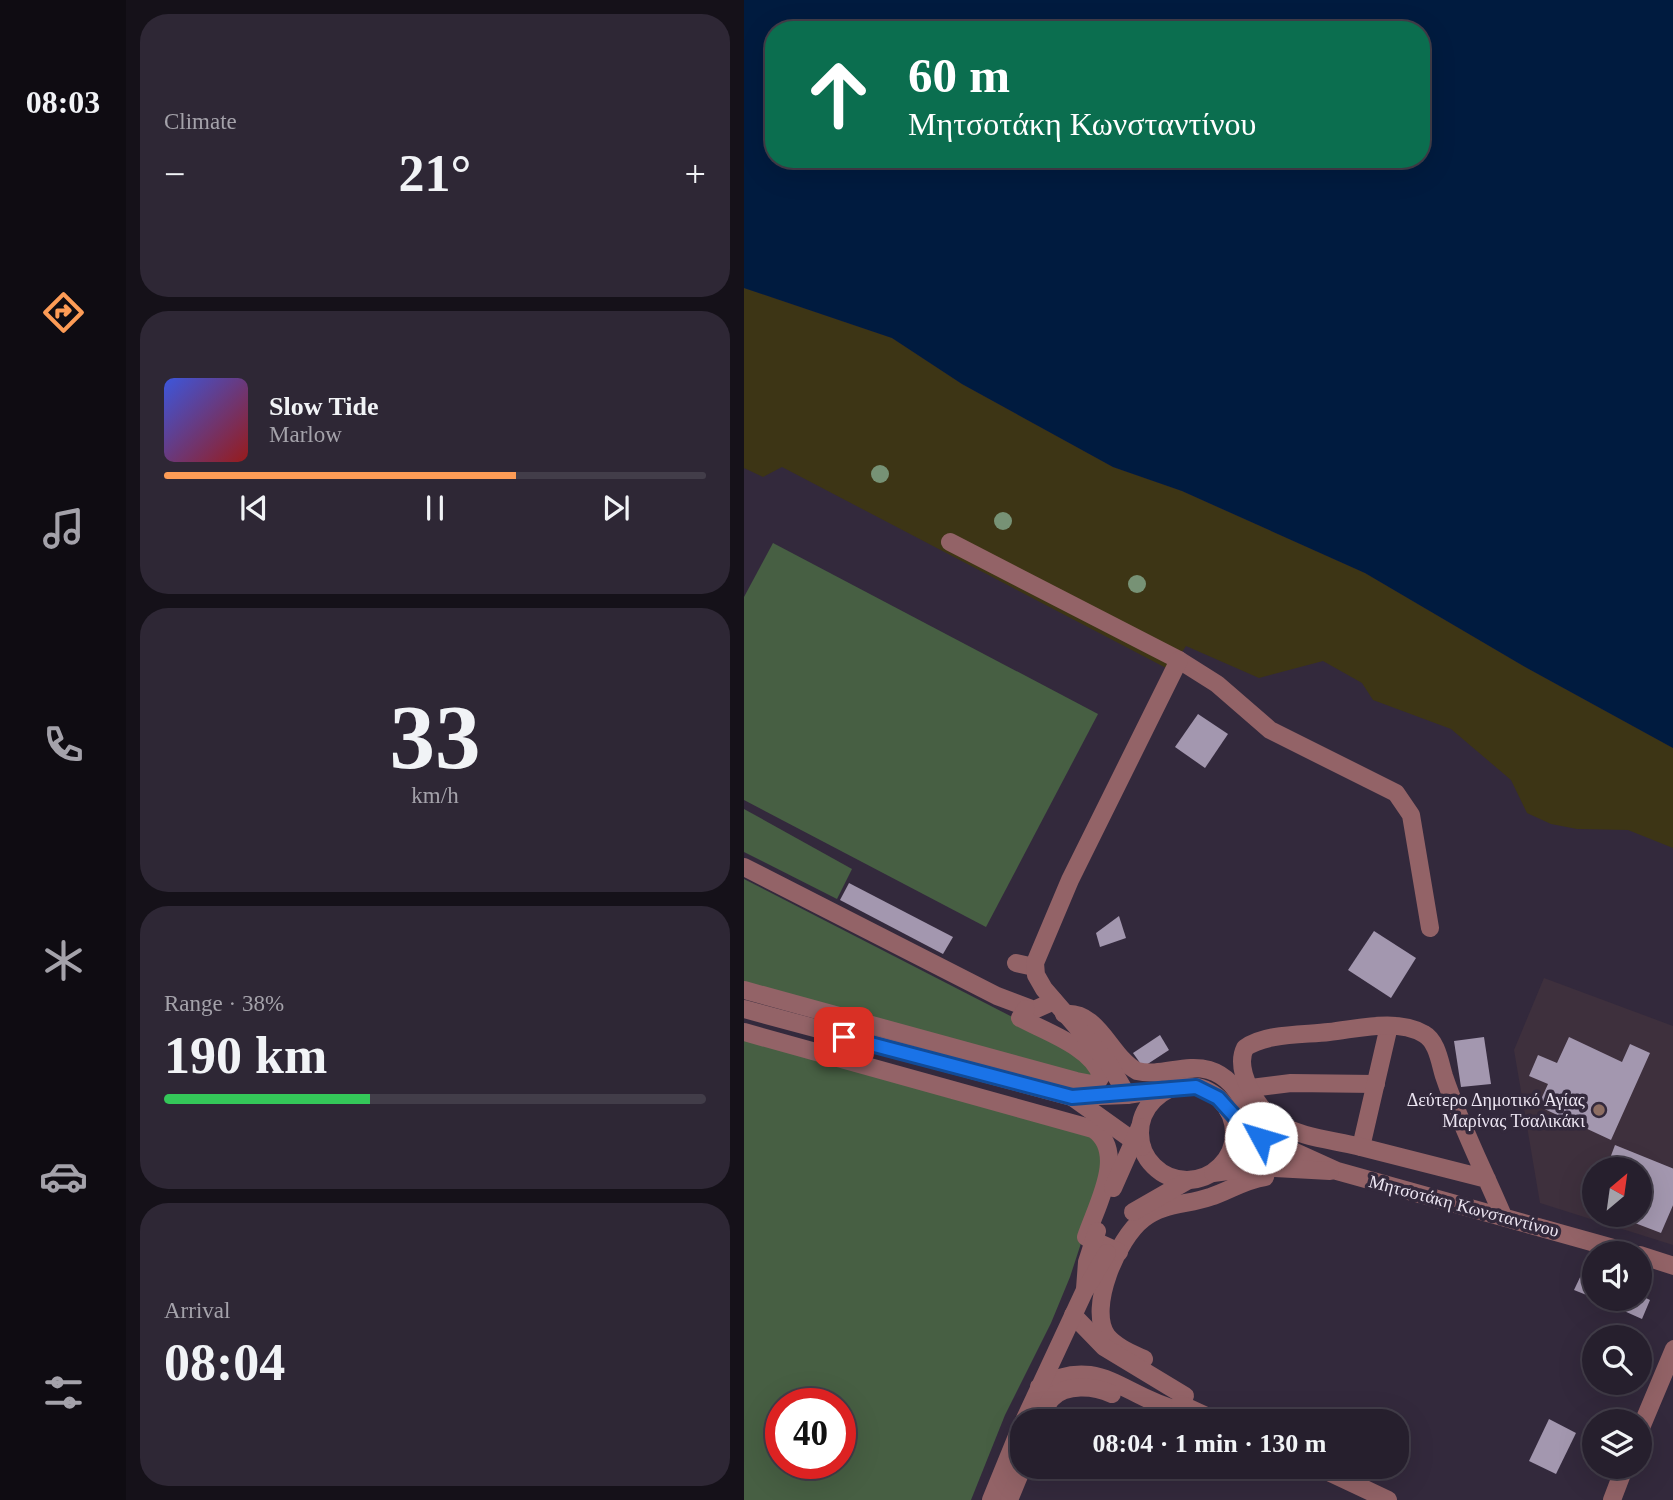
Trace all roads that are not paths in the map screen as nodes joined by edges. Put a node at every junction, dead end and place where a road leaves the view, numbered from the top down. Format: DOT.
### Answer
graph roads {
  1 [pos="950,542"];
  2 [pos="1179,660"];
  3 [pos="744,867"];
  4 [pos="1430,928"];
  5 [pos="744,990"];
  6 [pos="1059,1007"];
  7 [pos="744,1009"];
  8 [pos="1026,1009"];
  9 [pos="1390,1026"];
  10 [pos="744,1032"];
  11 [pos="1055,1084"];
  12 [pos="1376,1084"];
  13 [pos="1172,1088"];
  14 [pos="1251,1088"];
  15 [pos="1127,1095"];
  16 [pos="1072,1097"];
  17 [pos="1228,1110"];
  18 [pos="1046,1114"];
  19 [pos="1138,1139"];
  20 [pos="1273,1144"];
  21 [pos="1361,1147"];
  22 [pos="1267,1168"];
  23 [pos="1337,1171"];
  24 [pos="1213,1173"];
  25 [pos="1487,1179"];
  26 [pos="1187,1181"];
  27 [pos="1503,1216"];
  28 [pos="1589,1241"];
  29 [pos="1107,1247"];
  30 [pos="1652,1259"];
  31 [pos="1673,1266"];
  32 [pos="1074,1315"];
  33 [pos="1673,1349"];
  34 [pos="1144,1359"];
  35 [pos="1039,1387"];
  36 [pos="1125,1401"];
  37 [pos="1181,1404"];
  38 [pos="1029,1409"];
  39 [pos="1047,1409"];
  40 [pos="1192,1409"];
  41 [pos="1649,1409"];
  42 [pos="1010,1454"];
  43 [pos="1018,1479"];
  44 [pos="1344,1479"];
  45 [pos="1620,1479"];
  46 [pos="991,1500"];
  47 [pos="1009,1500"];
  48 [pos="1388,1500"];
  49 [pos="1612,1500"];
  1 -- 2 [label="street"];
  2 -- 4 [label="street"];
  2 -- 6 [label="street"];
  3 -- 8 [label="street"];
  5 -- 11 [label="street"];
  6 -- 8 [label="street"];
  6 -- 15 [label="street"];
  6 -- 20 [label="street"];
  7 -- 11 [label="street"];
  8 -- 11 [label="street"];
  9 -- 12 [label="street"];
  9 -- 14 [label="street"];
  9 -- 25 [label="street"];
  10 -- 18 [label="street"];
  11 -- 16 [label="street"];
  11 -- 18 [label="street"];
  12 -- 14 [label="street"];
  12 -- 21 [label="street"];
  13 -- 15 [label="street"];
  13 -- 17 [label="street"];
  13 -- 19 [label="street"];
  14 -- 21 [label="street"];
  15 -- 16 [label="street"];
  16 -- 19 [label="street"];
  17 -- 20 [label="street"];
  17 -- 24 [label="street"];
  18 -- 29 [label="street"];
  19 -- 26 [label="street"];
  19 -- 29 [label="street"];
  20 -- 22 [label="street"];
  20 -- 23 [label="street"];
  21 -- 25 [label="street"];
  22 -- 23 [label="street"];
  22 -- 24 [label="street"];
  22 -- 29 [label="street"];
  23 -- 27 [label="street, Μητσοτάκη Κωνσταντίνου"];
  24 -- 26 [label="street"];
  25 -- 27 [label="street"];
  26 -- 29 [label="street"];
  27 -- 28 [label="street, Μητσοτάκη Κωνσταντίνου"];
  29 -- 32 [label="street"];
  29 -- 34 [label="street"];
  30 -- 31 [label="street"];
  32 -- 35 [label="street"];
  32 -- 37 [label="street"];
  33 -- 41 [label="street"];
  35 -- 37 [label="street"];
  35 -- 38 [label="street"];
  36 -- 39 [label="street"];
  37 -- 40 [label="street"];
  42 -- 46 [label="street"];
  43 -- 47 [label="street"];
  44 -- 48 [label="street"];
  45 -- 49 [label="street"];
}
